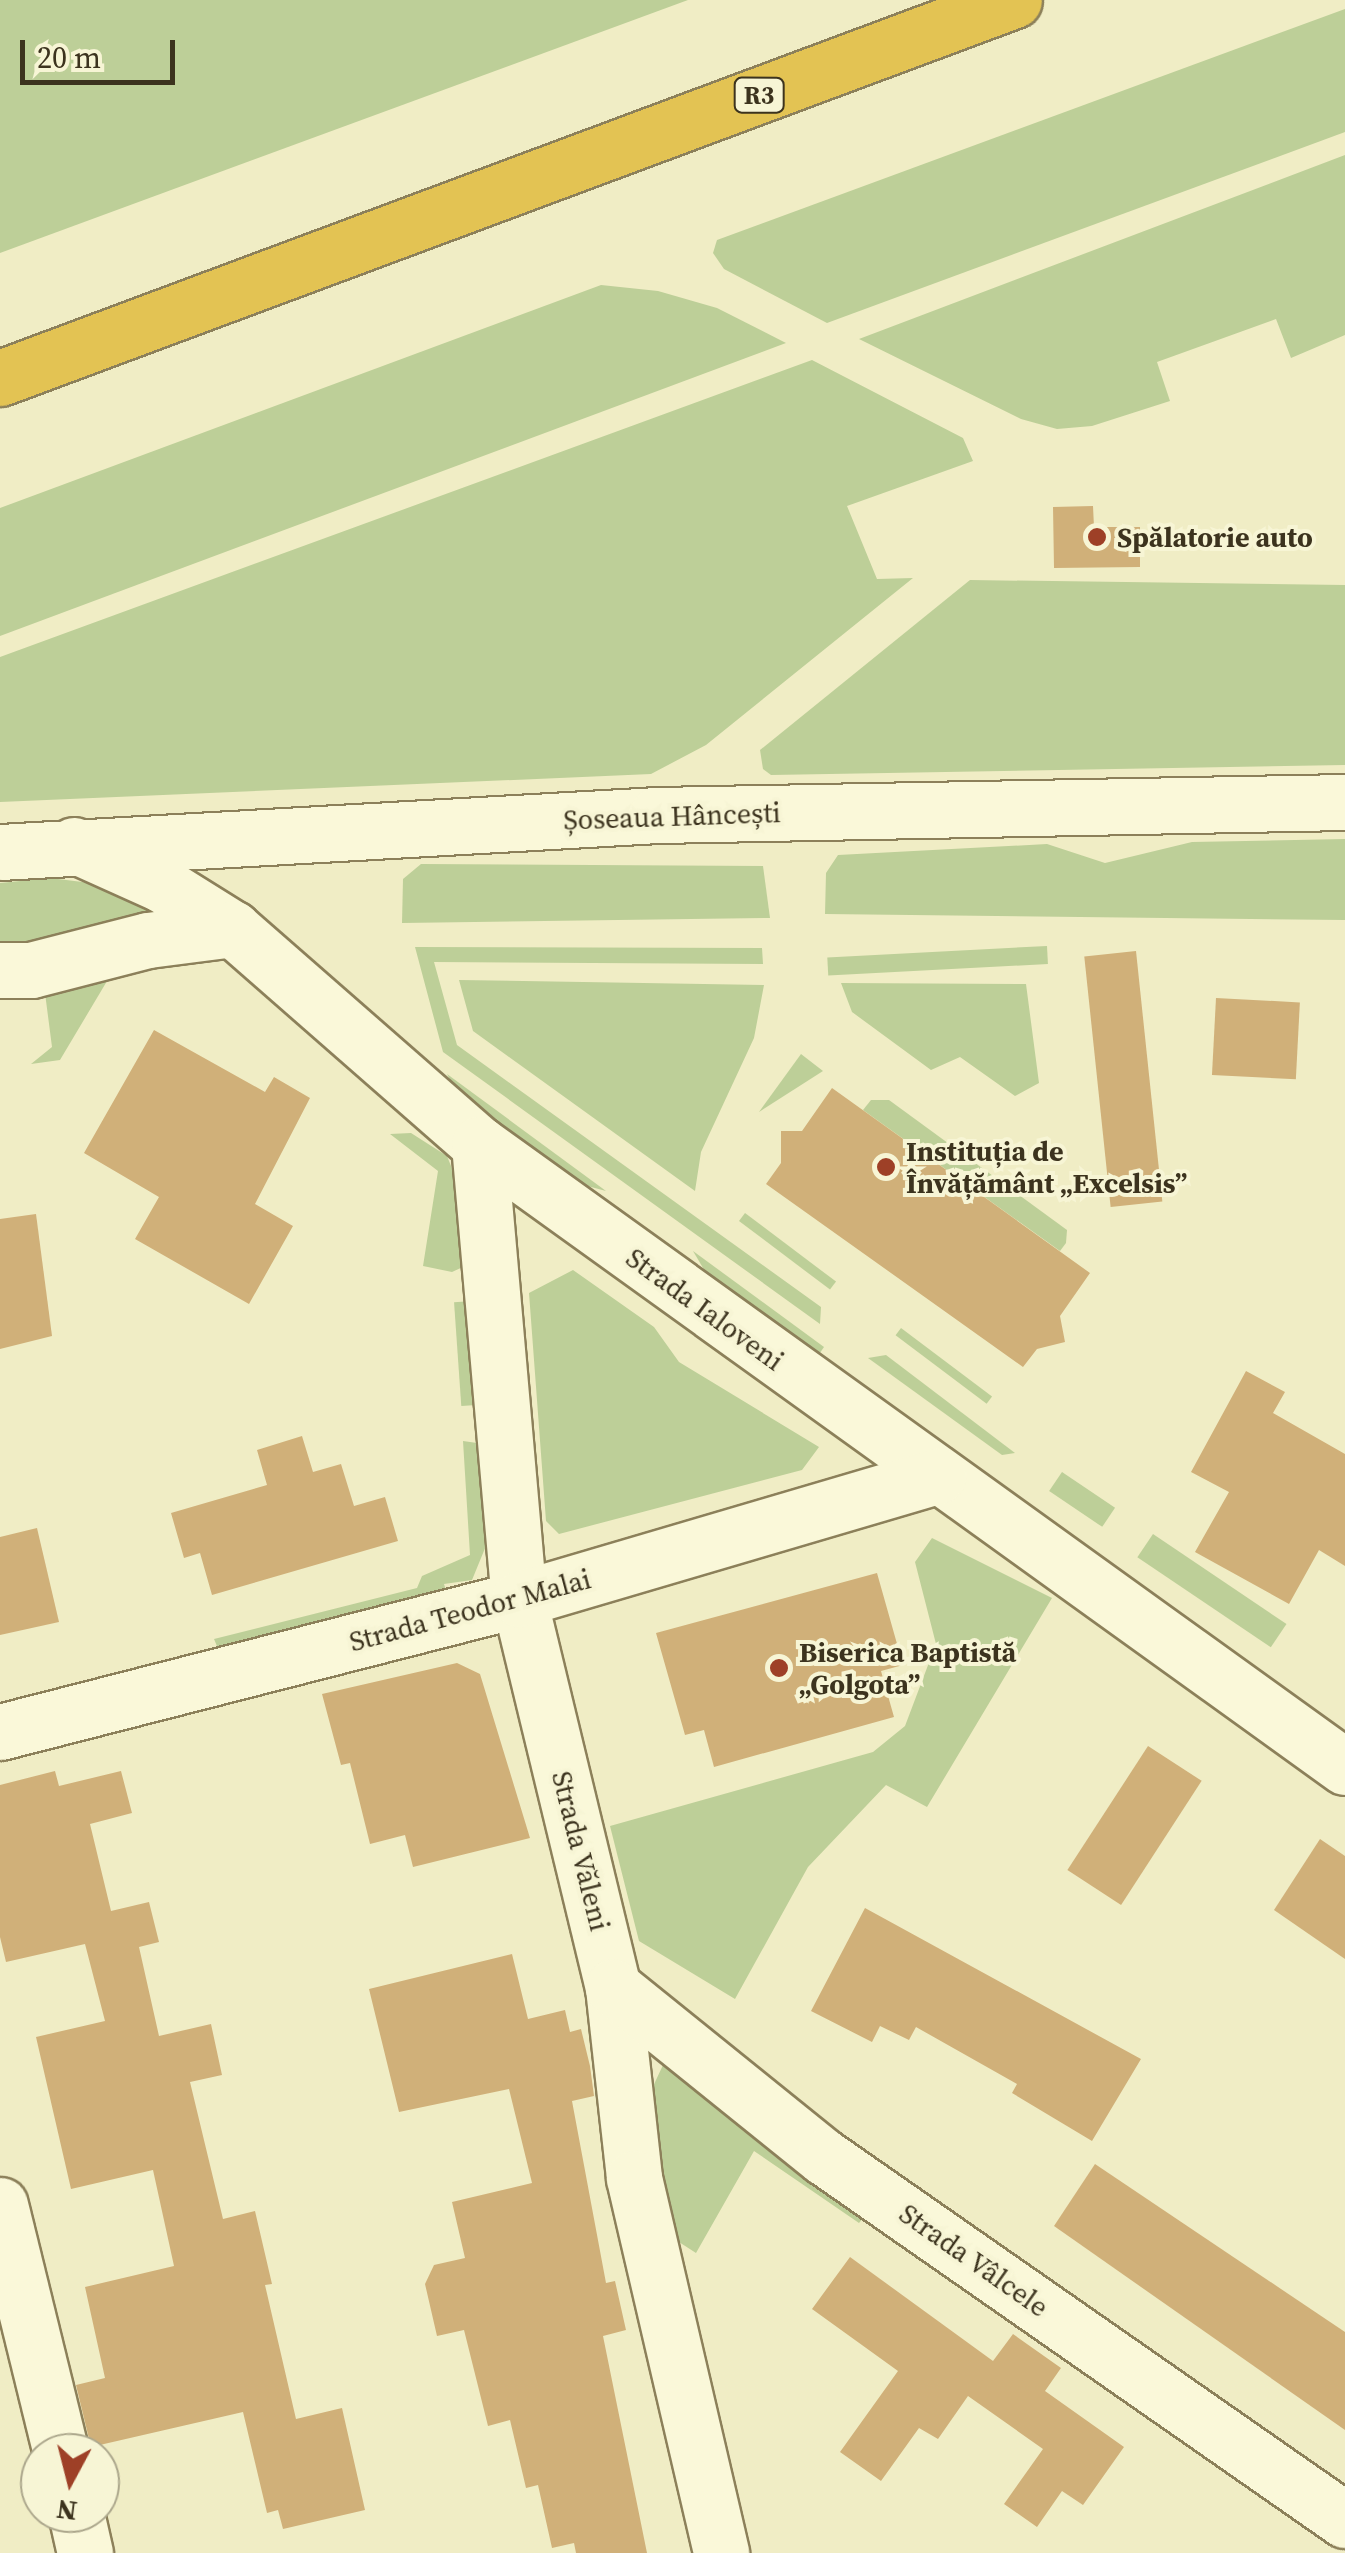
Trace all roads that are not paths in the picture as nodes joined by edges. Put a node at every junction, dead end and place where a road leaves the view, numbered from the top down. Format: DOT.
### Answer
graph roads {
  1 [pos="1014,0"];
  2 [pos="0,378"];
  3 [pos="1345,802"];
  4 [pos="74,845"];
  5 [pos="0,852"];
  6 [pos="233,930"];
  7 [pos="0,970"];
  8 [pos="479,1144"];
  9 [pos="938,1476"];
  10 [pos="519,1599"];
  11 [pos="0,1732"];
  12 [pos="1345,1766"];
  13 [pos="613,1987"];
  14 [pos="0,2205"];
  15 [pos="56,2433"];
  16 [pos="1345,2520"];
  17 [pos="720,2553"];
  1 -- 2 [label="highway, R3"];
  3 -- 4 [label="street, Șoseaua Hâncești"];
  4 -- 5 [label="street, Șoseaua Hâncești"];
  4 -- 6 [label="street, Strada Ialoveni"];
  6 -- 7 [label="street"];
  6 -- 8 [label="street, Strada Ialoveni"];
  8 -- 9 [label="street, Strada Ialoveni"];
  8 -- 10 [label="street, Strada Văleni"];
  9 -- 10 [label="street, Strada Teodor Malai"];
  9 -- 12 [label="street, Strada Ialoveni"];
  10 -- 11 [label="street, Strada Teodor Malai"];
  10 -- 13 [label="street, Strada Văleni"];
  13 -- 16 [label="street, Strada Vâlcele"];
  13 -- 17 [label="street, Strada Văleni"];
  14 -- 15 [label="street"];
}
